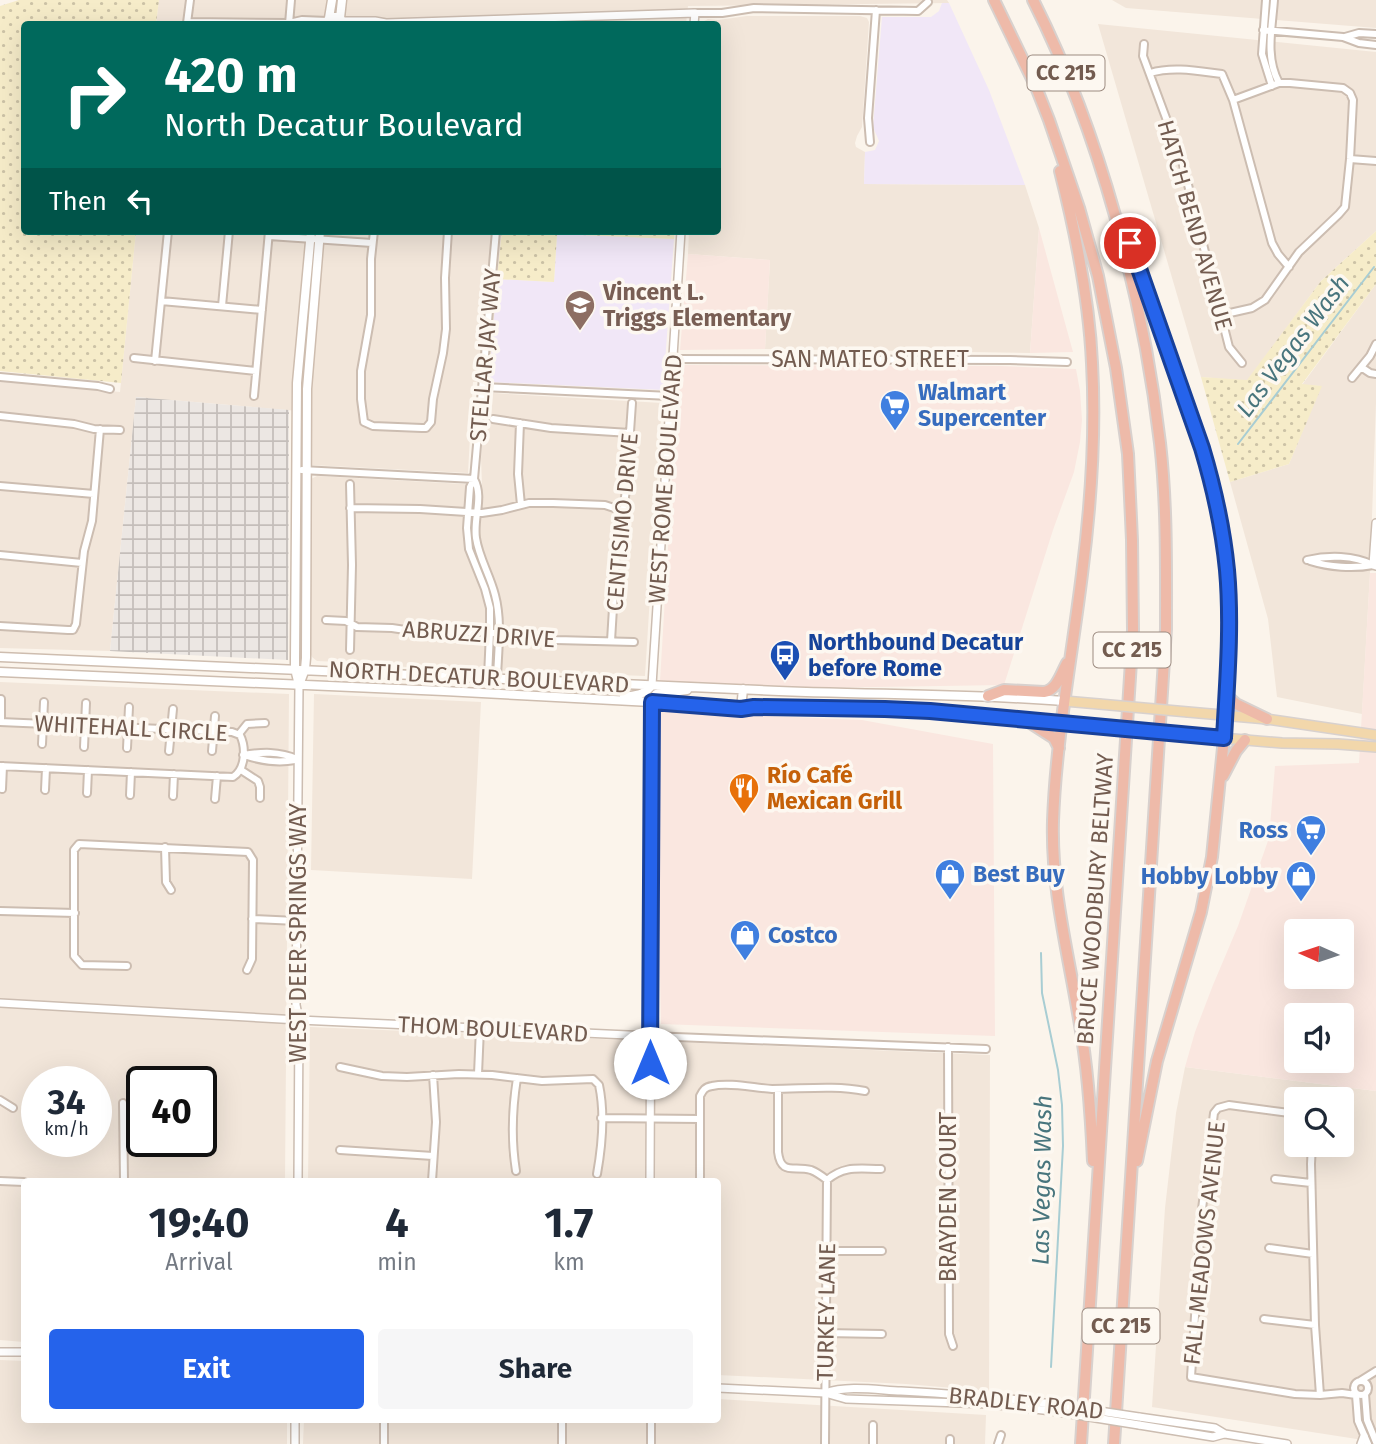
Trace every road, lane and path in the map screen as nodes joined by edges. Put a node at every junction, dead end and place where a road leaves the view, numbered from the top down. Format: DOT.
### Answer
graph roads {
  1 [pos="190,0"];
  2 [pos="291,0"];
  3 [pos="331,0"];
  4 [pos="342,0"];
  5 [pos="802,0"];
  6 [pos="994,0"];
  7 [pos="1033,0"];
  8 [pos="1266,0"];
  9 [pos="1274,0"];
  10 [pos="928,2"];
  11 [pos="802,8"];
  12 [pos="876,10"];
  13 [pos="695,13"];
  14 [pos="187,21"];
  15 [pos="293,21"];
  16 [pos="300,21"];
  17 [pos="327,21"];
  18 [pos="342,21"];
  19 [pos="375,21"];
  20 [pos="469,21"];
  21 [pos="694,21"];
  22 [pos="1267,31"];
  23 [pos="1376,34"];
  24 [pos="1343,37"];
  25 [pos="1144,44"];
  26 [pos="1376,45"];
  27 [pos="1150,73"];
  28 [pos="1275,85"];
  29 [pos="1036,87"];
  30 [pos="1233,100"];
  31 [pos="870,142"];
  32 [pos="1094,148"];
  33 [pos="1350,159"];
  34 [pos="1376,161"];
  35 [pos="168,235"];
  36 [pos="229,235"];
  37 [pos="269,235"];
  38 [pos="373,235"];
  39 [pos="448,235"];
  40 [pos="496,235"];
  41 [pos="681,235"];
  42 [pos="315,236"];
  43 [pos="372,243"];
  44 [pos="1289,267"];
  45 [pos="161,301"];
  46 [pos="222,306"];
  47 [pos="262,310"];
  48 [pos="1221,315"];
  49 [pos="1376,344"];
  50 [pos="134,358"];
  51 [pos="673,359"];
  52 [pos="155,360"];
  53 [pos="1067,362"];
  54 [pos="1242,363"];
  55 [pos="1361,367"];
  56 [pos="256,371"];
  57 [pos="1376,374"];
  58 [pos="0,377"];
  59 [pos="1352,378"];
  60 [pos="482,387"];
  61 [pos="110,389"];
  62 [pos="254,396"];
  63 [pos="670,396"];
  64 [pos="632,403"];
  65 [pos="0,416"];
  66 [pos="493,419"];
  67 [pos="520,423"];
  68 [pos="100,429"];
  69 [pos="120,430"];
  70 [pos="630,433"];
  71 [pos="301,470"];
  72 [pos="474,479"];
  73 [pos="350,484"];
  74 [pos="0,486"];
  75 [pos="94,494"];
  76 [pos="521,505"];
  77 [pos="350,508"];
  78 [pos="623,511"];
  79 [pos="467,512"];
  80 [pos="476,513"];
  81 [pos="1376,523"];
  82 [pos="0,555"];
  83 [pos="82,563"];
  84 [pos="1375,566"];
  85 [pos="326,620"];
  86 [pos="350,623"];
  87 [pos="0,626"];
  88 [pos="494,632"];
  89 [pos="611,641"];
  90 [pos="634,642"];
  91 [pos="350,650"];
  92 [pos="0,657"];
  93 [pos="1070,658"];
  94 [pos="295,669"];
  95 [pos="305,669"];
  96 [pos="0,672"];
  97 [pos="492,677"];
  98 [pos="299,685"];
  99 [pos="652,685"];
  100 [pos="704,688"];
  101 [pos="743,689"];
  102 [pos="757,690"];
  103 [pos="1226,695"];
  104 [pos="988,696"];
  105 [pos="1,699"];
  106 [pos="609,700"];
  107 [pos="1064,701"];
  108 [pos="44,702"];
  109 [pos="652,702"];
  110 [pos="86,703"];
  111 [pos="130,707"];
  112 [pos="754,707"];
  113 [pos="173,709"];
  114 [pos="741,709"];
  115 [pos="215,716"];
  116 [pos="1225,716"];
  117 [pos="1267,719"];
  118 [pos="1026,720"];
  119 [pos="0,722"];
  120 [pos="265,723"];
  121 [pos="1062,723"];
  122 [pos="43,724"];
  123 [pos="85,725"];
  124 [pos="128,727"];
  125 [pos="171,729"];
  126 [pos="214,731"];
  127 [pos="239,734"];
  128 [pos="1376,735"];
  129 [pos="1224,738"];
  130 [pos="1245,740"];
  131 [pos="42,744"];
  132 [pos="84,747"];
  133 [pos="1376,747"];
  134 [pos="127,748"];
  135 [pos="1059,748"];
  136 [pos="169,751"];
  137 [pos="212,751"];
  138 [pos="243,755"];
  139 [pos="297,759"];
  140 [pos="1,766"];
  141 [pos="46,768"];
  142 [pos="88,770"];
  143 [pos="241,770"];
  144 [pos="131,772"];
  145 [pos="174,774"];
  146 [pos="217,776"];
  147 [pos="1220,781"];
  148 [pos="2,789"];
  149 [pos="45,790"];
  150 [pos="87,793"];
  151 [pos="130,795"];
  152 [pos="173,796"];
  153 [pos="260,798"];
  154 [pos="215,799"];
  155 [pos="165,848"];
  156 [pos="171,890"];
  157 [pos="0,911"];
  158 [pos="75,913"];
  159 [pos="252,919"];
  160 [pos="297,921"];
  161 [pos="127,966"];
  162 [pos="247,970"];
  163 [pos="0,1003"];
  164 [pos="299,1020"];
  165 [pos="480,1028"];
  166 [pos="650,1035"];
  167 [pos="948,1047"];
  168 [pos="985,1049"];
  169 [pos="340,1067"];
  170 [pos="478,1074"];
  171 [pos="433,1075"];
  172 [pos="517,1078"];
  173 [pos="778,1089"];
  174 [pos="865,1091"];
  175 [pos="0,1100"];
  176 [pos="123,1103"];
  177 [pos="13,1108"];
  178 [pos="1284,1112"];
  179 [pos="601,1118"];
  180 [pos="650,1118"];
  181 [pos="700,1118"];
  182 [pos="340,1150"];
  183 [pos="433,1156"];
  184 [pos="1312,1157"];
  185 [pos="881,1169"];
  186 [pos="516,1171"];
  187 [pos="597,1174"];
  188 [pos="124,1178"];
  189 [pos="298,1178"];
  190 [pos="432,1178"];
  191 [pos="650,1178"];
  192 [pos="700,1178"];
  193 [pos="1275,1179"];
  194 [pos="827,1180"];
  195 [pos="0,1181"];
  196 [pos="21,1182"];
  197 [pos="1311,1183"];
  198 [pos="1129,1208"];
  199 [pos="1095,1224"];
  200 [pos="1269,1248"];
  201 [pos="827,1251"];
  202 [pos="882,1251"];
  203 [pos="1313,1254"];
  204 [pos="1264,1319"];
  205 [pos="1315,1325"];
  206 [pos="825,1333"];
  207 [pos="882,1334"];
  208 [pos="953,1346"];
  209 [pos="0,1352"];
  210 [pos="21,1352"];
  211 [pos="1375,1372"];
  212 [pos="1359,1381"];
  213 [pos="1353,1387"];
  214 [pos="721,1388"];
  215 [pos="1367,1391"];
  216 [pos="825,1393"];
  217 [pos="1342,1393"];
  218 [pos="1320,1395"];
  219 [pos="1356,1395"];
  220 [pos="295,1423"];
  221 [pos="384,1423"];
  222 [pos="562,1423"];
  223 [pos="651,1423"];
  224 [pos="873,1425"];
  225 [pos="1224,1434"];
  226 [pos="1001,1435"];
  227 [pos="1364,1441"];
  228 [pos="1376,1443"];
  229 [pos="295,1444"];
  230 [pos="384,1444"];
  231 [pos="562,1444"];
  232 [pos="651,1444"];
  233 [pos="825,1444"];
  234 [pos="873,1444"];
  235 [pos="998,1444"];
  236 [pos="1081,1444"];
  237 [pos="1114,1444"];
  238 [pos="1224,1444"];
  239 [pos="1287,1444"];
  1 -- 14 [label="street"];
  2 -- 15 [label="street"];
  3 -- 17 [label="main road"];
  4 -- 18 [label="main road"];
  5 -- 11 [label="street"];
  6 -- 29 [label="highway, BRUCE WOODBURY BELTWAY / CC 215"];
  7 -- 32 [label="highway, CC 215"];
  8 -- 22 [label="street"];
  9 -- 22 [label="street"];
  10 -- 12 [label="street"];
  11 -- 12 [label="street"];
  11 -- 13 [label="street"];
  12 -- 31 [label="street"];
  13 -- 20 [label="street"];
  13 -- 21 [label="street"];
  16 -- 17 [label="street"];
  17 -- 18 [label="main road"];
  18 -- 19 [label="street"];
  22 -- 24 [label="street"];
  22 -- 28 [label="street"];
  23 -- 24 [label="street"];
  24 -- 26 [label="street"];
  25 -- 27 [label="street, HATCH BEND AVENUE"];
  27 -- 30 [label="street"];
  27 -- 48 [label="street, HATCH BEND AVENUE"];
  28 -- 30 [label="street"];
  28 -- 33 [label="street"];
  29 -- 93 [label="highway"];
  29 -- 199 [label="highway, BRUCE WOODBURY BELTWAY / CC 215"];
  30 -- 44 [label="street"];
  32 -- 103 [label="highway"];
  32 -- 198 [label="highway, CC 215"];
  33 -- 34 [label="street"];
  33 -- 44 [label="street"];
  35 -- 45 [label="street"];
  36 -- 46 [label="street"];
  37 -- 47 [label="street"];
  38 -- 43 [label="street"];
  39 -- 43 [label="street"];
  40 -- 60 [label="street, STELLAR JAY WAY"];
  41 -- 51 [label="street, WEST ROME BOULEVARD"];
  42 -- 43 [label="street"];
  42 -- 71 [label="main road, WEST DEER SPRINGS WAY"];
  44 -- 48 [label="street"];
  45 -- 46 [label="street"];
  45 -- 52 [label="street"];
  46 -- 47 [label="street"];
  47 -- 56 [label="street"];
  48 -- 54 [label="street, HATCH BEND AVENUE"];
  49 -- 55 [label="street"];
  50 -- 52 [label="street"];
  51 -- 53 [label="street, SAN MATEO STREET"];
  51 -- 63 [label="street, WEST ROME BOULEVARD"];
  52 -- 56 [label="street"];
  55 -- 57 [label="street"];
  55 -- 59 [label="street"];
  56 -- 62 [label="street"];
  58 -- 61 [label="street"];
  60 -- 63 [label="street"];
  60 -- 72 [label="street, STELLAR JAY WAY"];
  63 -- 99 [label="street, WEST ROME BOULEVARD"];
  64 -- 70 [label="street, CENTISIMO DRIVE"];
  65 -- 68 [label="street"];
  66 -- 67 [label="street"];
  67 -- 70 [label="street"];
  67 -- 76 [label="street"];
  68 -- 69 [label="street"];
  68 -- 75 [label="street"];
  70 -- 78 [label="street, CENTISIMO DRIVE"];
  71 -- 72 [label="street"];
  71 -- 94 [label="main road, WEST DEER SPRINGS WAY"];
  71 -- 95 [label="main road, WEST DEER SPRINGS WAY"];
  72 -- 79 [label="street"];
  72 -- 80 [label="street"];
  73 -- 77 [label="street"];
  74 -- 75 [label="street"];
  75 -- 83 [label="street"];
  76 -- 78 [label="street"];
  76 -- 80 [label="street"];
  77 -- 79 [label="street"];
  77 -- 86 [label="street"];
  78 -- 89 [label="street, CENTISIMO DRIVE"];
  79 -- 80 [label="street"];
  79 -- 88 [label="street"];
  80 -- 88 [label="street"];
  81 -- 84 [label="street"];
  82 -- 83 [label="street"];
  83 -- 87 [label="street"];
  84 -- 84 [label="street"];
  85 -- 86 [label="street, ABRUZZI DRIVE"];
  86 -- 88 [label="street, ABRUZZI DRIVE"];
  86 -- 91 [label="street"];
  88 -- 89 [label="street, ABRUZZI DRIVE"];
  88 -- 97 [label="street"];
  89 -- 90 [label="street, ABRUZZI DRIVE"];
  92 -- 94 [label="main road, NORTH DECATUR BOULEVARD"];
  93 -- 104 [label="highway"];
  93 -- 107 [label="highway"];
  94 -- 95 [label="main road, NORTH DECATUR BOULEVARD"];
  94 -- 98 [label="main road, WEST DEER SPRINGS WAY"];
  95 -- 97 [label="main road, NORTH DECATUR BOULEVARD"];
  95 -- 98 [label="main road, WEST DEER SPRINGS WAY"];
  96 -- 98 [label="main road, NORTH DECATUR BOULEVARD"];
  97 -- 99 [label="main road, NORTH DECATUR BOULEVARD"];
  98 -- 106 [label="main road, NORTH DECATUR BOULEVARD"];
  98 -- 139 [label="street, WEST DEER SPRINGS WAY"];
  99 -- 100 [label="main road, NORTH DECATUR BOULEVARD"];
  99 -- 106 [label="main road"];
  100 -- 101 [label="main road, NORTH DECATUR BOULEVARD"];
  100 -- 109 [label="main road"];
  101 -- 102 [label="main road, NORTH DECATUR BOULEVARD"];
  101 -- 114 [label="main road"];
  102 -- 104 [label="main road, NORTH DECATUR BOULEVARD"];
  102 -- 112 [label="main road"];
  103 -- 116 [label="highway"];
  103 -- 117 [label="highway"];
  104 -- 107 [label="main road, NORTH DECATUR BOULEVARD"];
  105 -- 119 [label="street"];
  106 -- 109 [label="main road, NORTH DECATUR BOULEVARD"];
  107 -- 116 [label="main road, NORTH DECATUR BOULEVARD, bridge"];
  107 -- 121 [label="highway"];
  108 -- 122 [label="street"];
  109 -- 114 [label="main road, NORTH DECATUR BOULEVARD"];
  109 -- 166 [label="street"];
  110 -- 123 [label="street"];
  111 -- 124 [label="street"];
  112 -- 114 [label="main road, NORTH DECATUR BOULEVARD"];
  112 -- 118 [label="main road, NORTH DECATUR BOULEVARD"];
  113 -- 125 [label="street"];
  115 -- 126 [label="street"];
  116 -- 117 [label="main road, NORTH DECATUR BOULEVARD"];
  116 -- 129 [label="highway"];
  117 -- 128 [label="main road, NORTH DECATUR BOULEVARD"];
  118 -- 121 [label="main road, NORTH DECATUR BOULEVARD"];
  118 -- 135 [label="highway"];
  119 -- 122 [label="street, WHITEHALL CIRCLE"];
  120 -- 127 [label="street"];
  121 -- 129 [label="main road, NORTH DECATUR BOULEVARD, bridge"];
  121 -- 135 [label="highway"];
  122 -- 123 [label="street, WHITEHALL CIRCLE"];
  122 -- 131 [label="street"];
  123 -- 124 [label="street, WHITEHALL CIRCLE"];
  123 -- 132 [label="street"];
  124 -- 125 [label="street, WHITEHALL CIRCLE"];
  124 -- 134 [label="street"];
  125 -- 126 [label="street, WHITEHALL CIRCLE"];
  125 -- 136 [label="street"];
  126 -- 127 [label="street, WHITEHALL CIRCLE"];
  126 -- 137 [label="street"];
  127 -- 138 [label="street, WHITEHALL CIRCLE"];
  129 -- 130 [label="main road, NORTH DECATUR BOULEVARD"];
  129 -- 147 [label="highway"];
  130 -- 133 [label="main road, NORTH DECATUR BOULEVARD"];
  130 -- 147 [label="highway"];
  135 -- 199 [label="highway"];
  138 -- 139 [label="street, WHITEHALL CIRCLE"];
  138 -- 143 [label="street, WHITEHALL CIRCLE"];
  139 -- 160 [label="street, WEST DEER SPRINGS WAY"];
  140 -- 141 [label="street, WHITEHALL CIRCLE"];
  140 -- 148 [label="street"];
  141 -- 142 [label="street, WHITEHALL CIRCLE"];
  141 -- 149 [label="street"];
  142 -- 144 [label="street, WHITEHALL CIRCLE"];
  142 -- 150 [label="street"];
  143 -- 146 [label="street, WHITEHALL CIRCLE"];
  143 -- 153 [label="street"];
  144 -- 145 [label="street, WHITEHALL CIRCLE"];
  144 -- 151 [label="street"];
  145 -- 146 [label="street, WHITEHALL CIRCLE"];
  145 -- 152 [label="street"];
  146 -- 154 [label="street"];
  147 -- 198 [label="highway"];
  155 -- 156 [label="street"];
  155 -- 158 [label="street"];
  155 -- 159 [label="street"];
  157 -- 158 [label="street"];
  158 -- 161 [label="street"];
  159 -- 160 [label="street"];
  159 -- 162 [label="street"];
  160 -- 164 [label="street, WEST DEER SPRINGS WAY"];
  163 -- 164 [label="street, THOM BOULEVARD"];
  164 -- 165 [label="street, THOM BOULEVARD"];
  164 -- 189 [label="street, WEST DEER SPRINGS WAY"];
  165 -- 166 [label="street, THOM BOULEVARD"];
  165 -- 170 [label="street"];
  166 -- 167 [label="street, THOM BOULEVARD"];
  166 -- 180 [label="street"];
  167 -- 168 [label="street, THOM BOULEVARD"];
  167 -- 208 [label="street, BRAYDEN COURT"];
  169 -- 171 [label="street"];
  170 -- 171 [label="street"];
  170 -- 172 [label="street"];
  171 -- 183 [label="street"];
  172 -- 179 [label="street"];
  172 -- 186 [label="street"];
  173 -- 174 [label="street"];
  173 -- 181 [label="street"];
  173 -- 194 [label="street"];
  175 -- 177 [label="street"];
  176 -- 188 [label="street"];
  178 -- 218 [label="street, FALL MEADOWS AVENUE"];
  179 -- 180 [label="street"];
  179 -- 187 [label="street"];
  180 -- 181 [label="street"];
  180 -- 191 [label="street"];
  181 -- 192 [label="street"];
  182 -- 183 [label="street"];
  183 -- 190 [label="street"];
  184 -- 197 [label="street"];
  185 -- 194 [label="street"];
  193 -- 197 [label="street"];
  194 -- 201 [label="street, TURKEY LANE"];
  195 -- 196 [label="street"];
  197 -- 203 [label="street"];
  198 -- 237 [label="highway, CC 215"];
  199 -- 236 [label="highway, BRUCE WOODBURY BELTWAY / CC 215"];
  200 -- 203 [label="street"];
  201 -- 202 [label="street"];
  201 -- 206 [label="street, TURKEY LANE"];
  203 -- 205 [label="street"];
  204 -- 205 [label="street"];
  205 -- 218 [label="street"];
  206 -- 207 [label="street"];
  206 -- 216 [label="street, TURKEY LANE"];
  209 -- 210 [label="street"];
  211 -- 212 [label="street"];
  211 -- 215 [label="street"];
  212 -- 213 [label="street"];
  212 -- 215 [label="street"];
  213 -- 217 [label="street"];
  213 -- 219 [label="street"];
  214 -- 216 [label="street, BRADLEY ROAD"];
  215 -- 219 [label="street"];
  215 -- 228 [label="street"];
  216 -- 225 [label="street, BRADLEY ROAD, bridge"];
  216 -- 233 [label="street, TURKEY LANE"];
  217 -- 218 [label="street"];
  217 -- 219 [label="street"];
  219 -- 227 [label="street"];
  220 -- 229 [label="street"];
  221 -- 230 [label="street"];
  222 -- 231 [label="street"];
  223 -- 232 [label="street"];
  224 -- 234 [label="street"];
  225 -- 238 [label="street"];
  225 -- 239 [label="street, BRADLEY ROAD"];
  226 -- 235 [label="street"];
}
